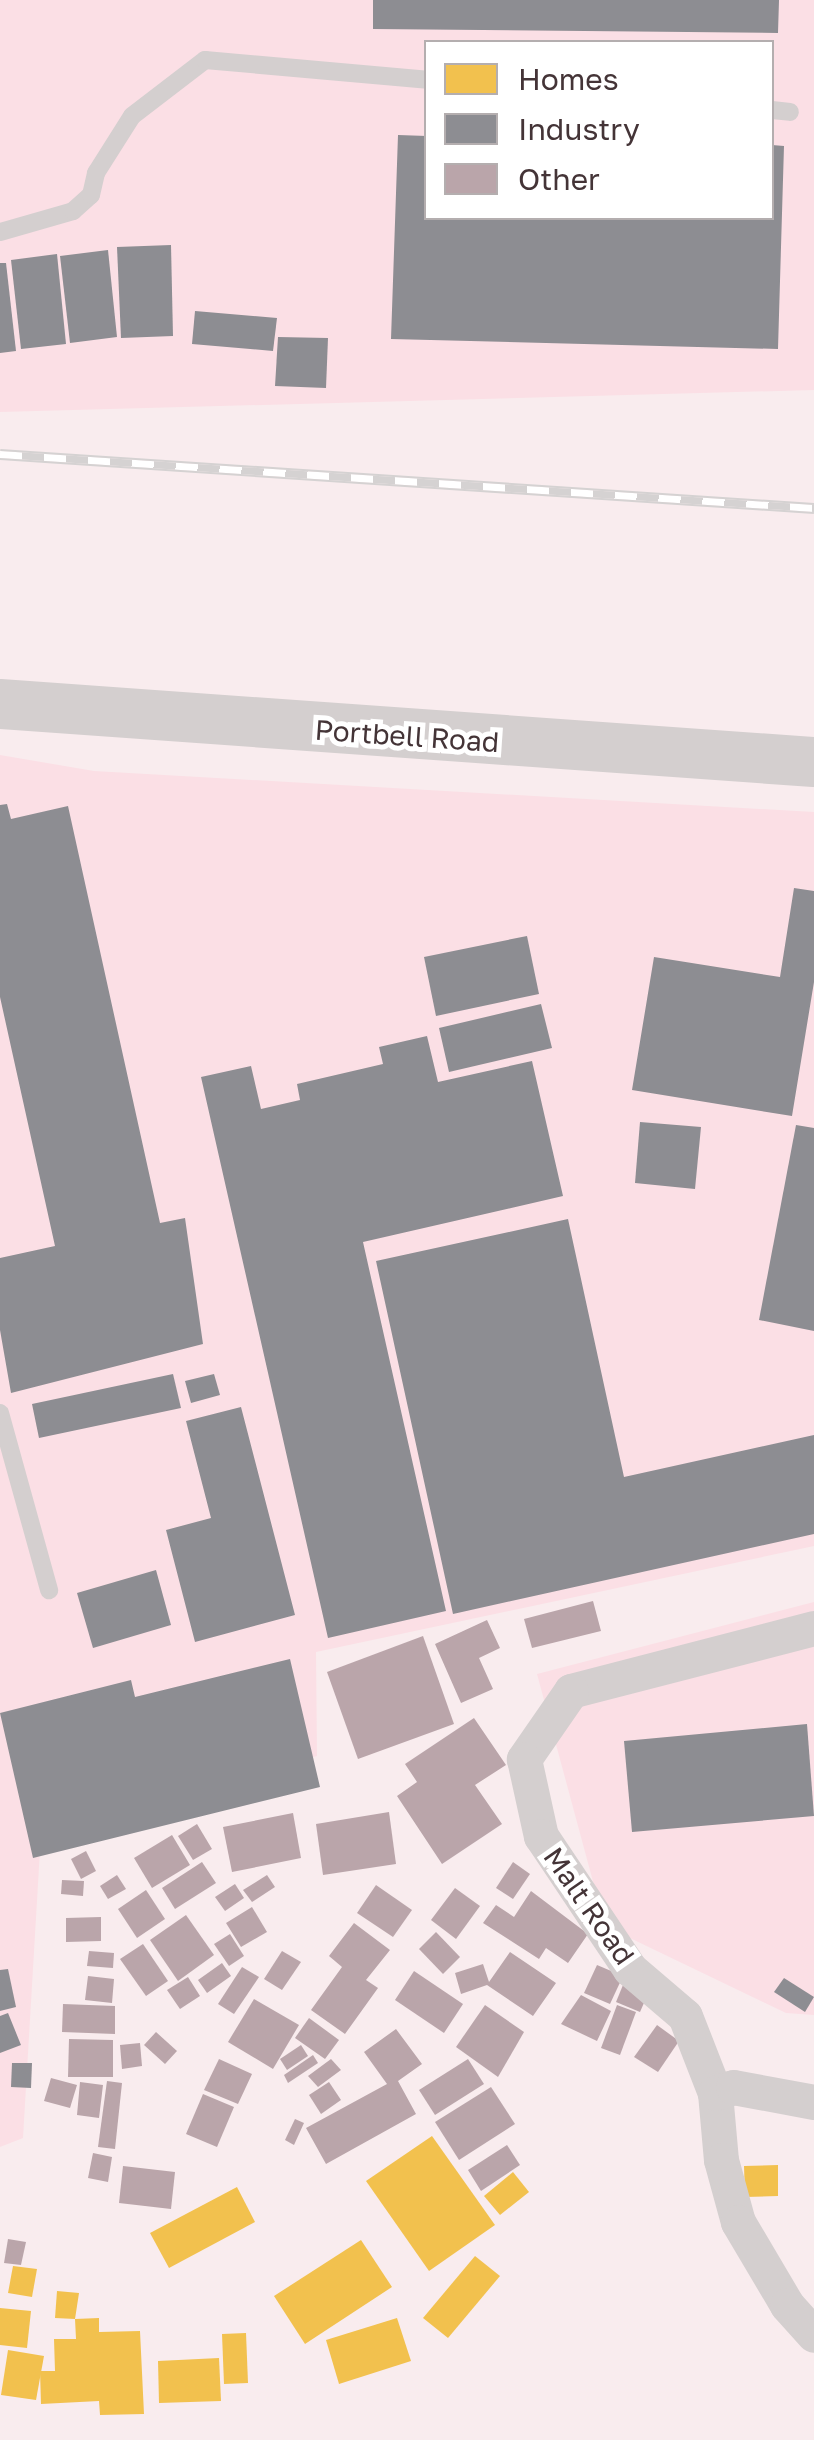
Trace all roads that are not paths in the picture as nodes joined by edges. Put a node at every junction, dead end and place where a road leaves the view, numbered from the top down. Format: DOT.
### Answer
graph roads {
  1 [pos="424,80"];
  2 [pos="0,232"];
  3 [pos="0,704"];
  4 [pos="814,762"];
  5 [pos="0,1413"];
  6 [pos="49,1590"];
  7 [pos="814,1628"];
  8 [pos="715,2093"];
  9 [pos="814,2102"];
  10 [pos="814,2334"];
  1 -- 2 [label="lane"];
  3 -- 4 [label="main road, Portbell Road"];
  5 -- 6 [label="lane"];
  7 -- 8 [label="street, Malt Road"];
  8 -- 9 [label="street"];
  8 -- 10 [label="street, Malt Road"];
}
